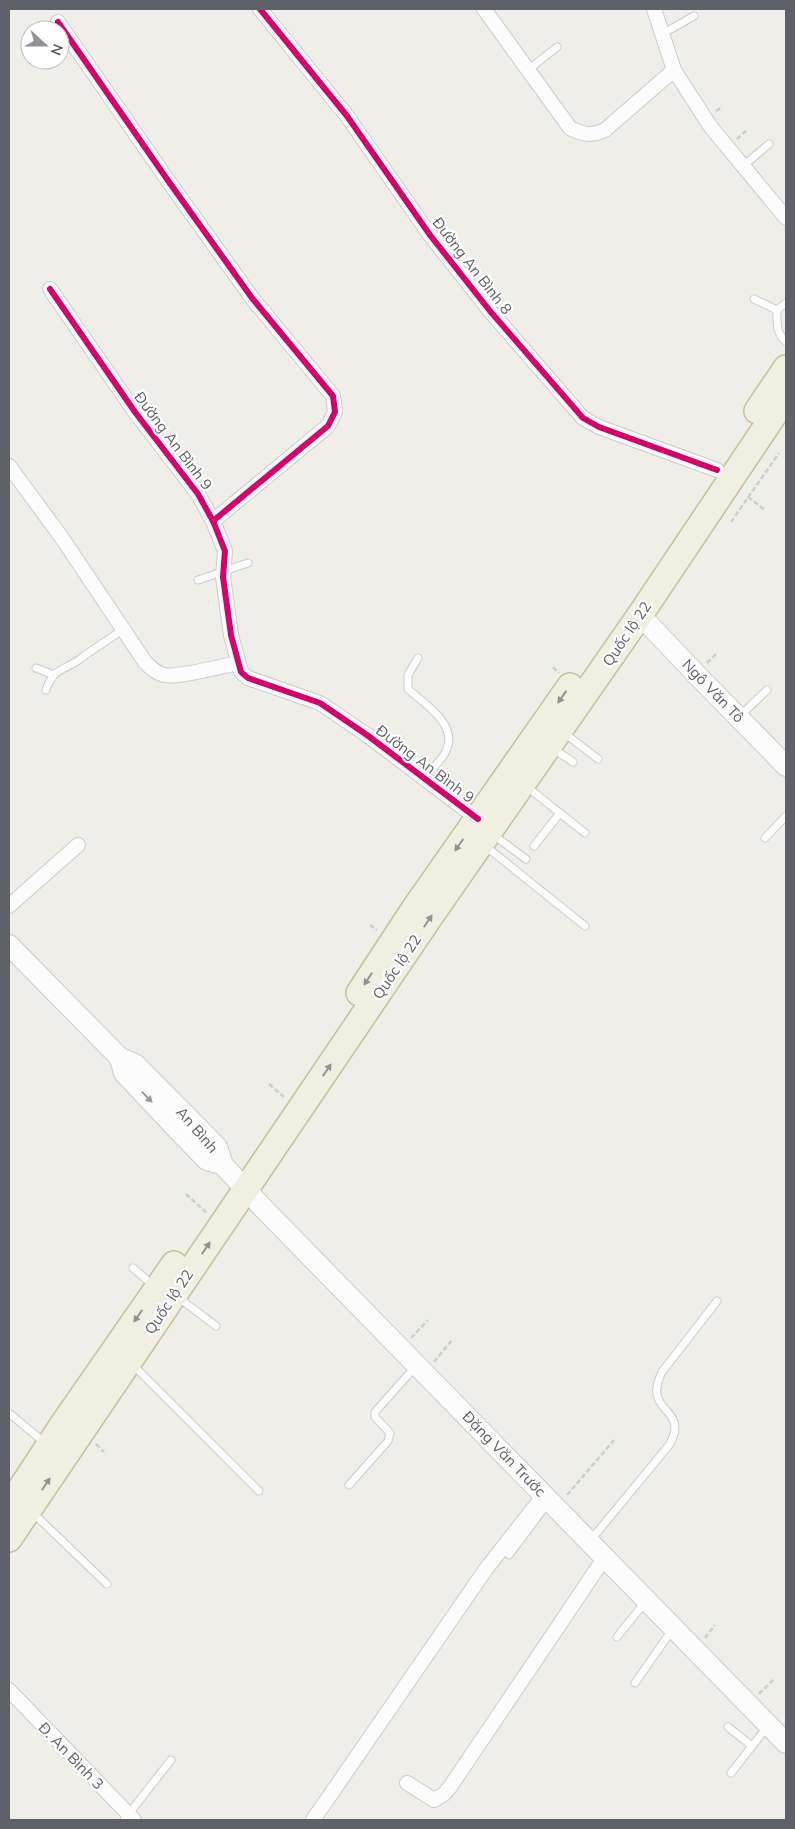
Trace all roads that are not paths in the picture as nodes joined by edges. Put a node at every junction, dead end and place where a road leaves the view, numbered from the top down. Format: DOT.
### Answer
graph roads {
  1 [pos="260,9"];
  2 [pos="484,9"];
  3 [pos="654,9"];
  4 [pos="694,16"];
  5 [pos="662,34"];
  6 [pos="70,39"];
  7 [pos="557,47"];
  8 [pos="528,70"];
  9 [pos="674,70"];
  10 [pos="770,144"];
  11 [pos="742,166"];
  12 [pos="786,218"];
  13 [pos="50,289"];
  14 [pos="754,299"];
  15 [pos="786,302"];
  16 [pos="777,310"];
  17 [pos="786,342"];
  18 [pos="786,368"];
  19 [pos="786,397"];
  20 [pos="9,466"];
  21 [pos="717,470"];
  22 [pos="213,521"];
  23 [pos="248,563"];
  24 [pos="224,571"];
  25 [pos="198,580"];
  26 [pos="640,615"];
  27 [pos="123,629"];
  28 [pos="418,658"];
  29 [pos="238,663"];
  30 [pos="36,668"];
  31 [pos="54,675"];
  32 [pos="46,690"];
  33 [pos="767,690"];
  34 [pos="738,718"];
  35 [pos="555,738"];
  36 [pos="598,759"];
  37 [pos="573,762"];
  38 [pos="786,766"];
  39 [pos="423,778"];
  40 [pos="523,784"];
  41 [pos="560,813"];
  42 [pos="786,816"];
  43 [pos="483,831"];
  44 [pos="585,833"];
  45 [pos="765,838"];
  46 [pos="78,845"];
  47 [pos="534,846"];
  48 [pos="526,859"];
  49 [pos="9,906"];
  50 [pos="585,926"];
  51 [pos="9,945"];
  52 [pos="235,1177"];
  53 [pos="133,1268"];
  54 [pos="166,1292"];
  55 [pos="718,1301"];
  56 [pos="216,1326"];
  57 [pos="129,1361"];
  58 [pos="421,1369"];
  59 [pos="9,1414"];
  60 [pos="49,1446"];
  61 [pos="349,1485"];
  62 [pos="259,1491"];
  63 [pos="550,1501"];
  64 [pos="19,1507"];
  65 [pos="9,1539"];
  66 [pos="589,1541"];
  67 [pos="509,1555"];
  68 [pos="605,1557"];
  69 [pos="107,1584"];
  70 [pos="646,1600"];
  71 [pos="673,1628"];
  72 [pos="616,1637"];
  73 [pos="635,1683"];
  74 [pos="9,1690"];
  75 [pos="769,1725"];
  76 [pos="728,1727"];
  77 [pos="786,1743"];
  78 [pos="752,1746"];
  79 [pos="171,1760"];
  80 [pos="731,1773"];
  81 [pos="407,1783"];
  82 [pos="129,1818"];
  83 [pos="313,1820"];
  1 -- 21 [label="street, Đường An Bình 8"];
  2 -- 8 [label="street"];
  3 -- 5 [label="street"];
  4 -- 5 [label="lane"];
  5 -- 9 [label="street"];
  6 -- 22 [label="street"];
  7 -- 8 [label="lane"];
  8 -- 9 [label="street"];
  9 -- 11 [label="street"];
  10 -- 11 [label="lane"];
  11 -- 12 [label="street"];
  13 -- 22 [label="street, Đường An Bình 9"];
  14 -- 16 [label="lane"];
  15 -- 16 [label="lane"];
  16 -- 17 [label="lane"];
  18 -- 21 [label="highway, Quốc lộ 22"];
  19 -- 26 [label="highway, Quốc lộ 22"];
  20 -- 27 [label="street"];
  21 -- 43 [label="highway, Quốc lộ 22, one-way"];
  22 -- 24 [label="street, Đường An Bình 9"];
  23 -- 24 [label="lane"];
  24 -- 25 [label="lane"];
  24 -- 29 [label="street, Đường An Bình 9"];
  26 -- 34 [label="main road, Ngô Văn Tô"];
  26 -- 35 [label="highway, Quốc lộ 22"];
  27 -- 29 [label="street"];
  27 -- 31 [label="lane"];
  28 -- 39 [label="lane"];
  29 -- 39 [label="street, Đường An Bình 9"];
  30 -- 31 [label="lane"];
  31 -- 32 [label="lane"];
  33 -- 34 [label="lane"];
  34 -- 38 [label="main road, Ngô Văn Tô"];
  35 -- 36 [label="lane"];
  35 -- 37 [label="lane"];
  35 -- 40 [label="highway, Quốc lộ 22"];
  39 -- 43 [label="street, Đường An Bình 9"];
  40 -- 41 [label="lane"];
  40 -- 43 [label="highway, Quốc lộ 22"];
  41 -- 44 [label="lane"];
  41 -- 47 [label="lane"];
  42 -- 45 [label="lane"];
  43 -- 48 [label="lane"];
  43 -- 50 [label="lane"];
  52 -- 43 [label="highway, Quốc lộ 22, one-way"];
  43 -- 52 [label="highway, Quốc lộ 22, one-way"];
  46 -- 49 [label="street"];
  51 -- 52 [label="main road, An Bình"];
  54 -- 52 [label="highway, Quốc lộ 22, one-way"];
  52 -- 54 [label="highway, Quốc lộ 22"];
  52 -- 58 [label="main road, Đặng Văn Trước"];
  53 -- 54 [label="lane"];
  54 -- 56 [label="lane"];
  54 -- 57 [label="highway, Quốc lộ 22"];
  54 -- 60 [label="highway, Quốc lộ 22, one-way"];
  55 -- 66 [label="lane"];
  57 -- 62 [label="lane"];
  64 -- 57 [label="highway, Quốc lộ 22, one-way"];
  58 -- 61 [label="lane"];
  58 -- 63 [label="main road, Đặng Văn Trước"];
  59 -- 60 [label="lane"];
  60 -- 64 [label="highway, Quốc lộ 22"];
  63 -- 66 [label="main road, Đặng Văn Trước"];
  63 -- 67 [label="lane"];
  63 -- 83 [label="street"];
  64 -- 65 [label="highway, Quốc lộ 22"];
  64 -- 69 [label="lane"];
  66 -- 68 [label="main road, Đặng Văn Trước"];
  68 -- 70 [label="main road, Đặng Văn Trước"];
  68 -- 81 [label="street"];
  70 -- 71 [label="main road, Đặng Văn Trước"];
  70 -- 72 [label="lane"];
  71 -- 73 [label="lane"];
  71 -- 75 [label="main road, Đặng Văn Trước"];
  74 -- 82 [label="street, Đ. An Bình 3"];
  75 -- 77 [label="main road, Đặng Văn Trước"];
  75 -- 78 [label="lane"];
  76 -- 78 [label="lane"];
  78 -- 80 [label="lane"];
  79 -- 82 [label="lane"];
}
